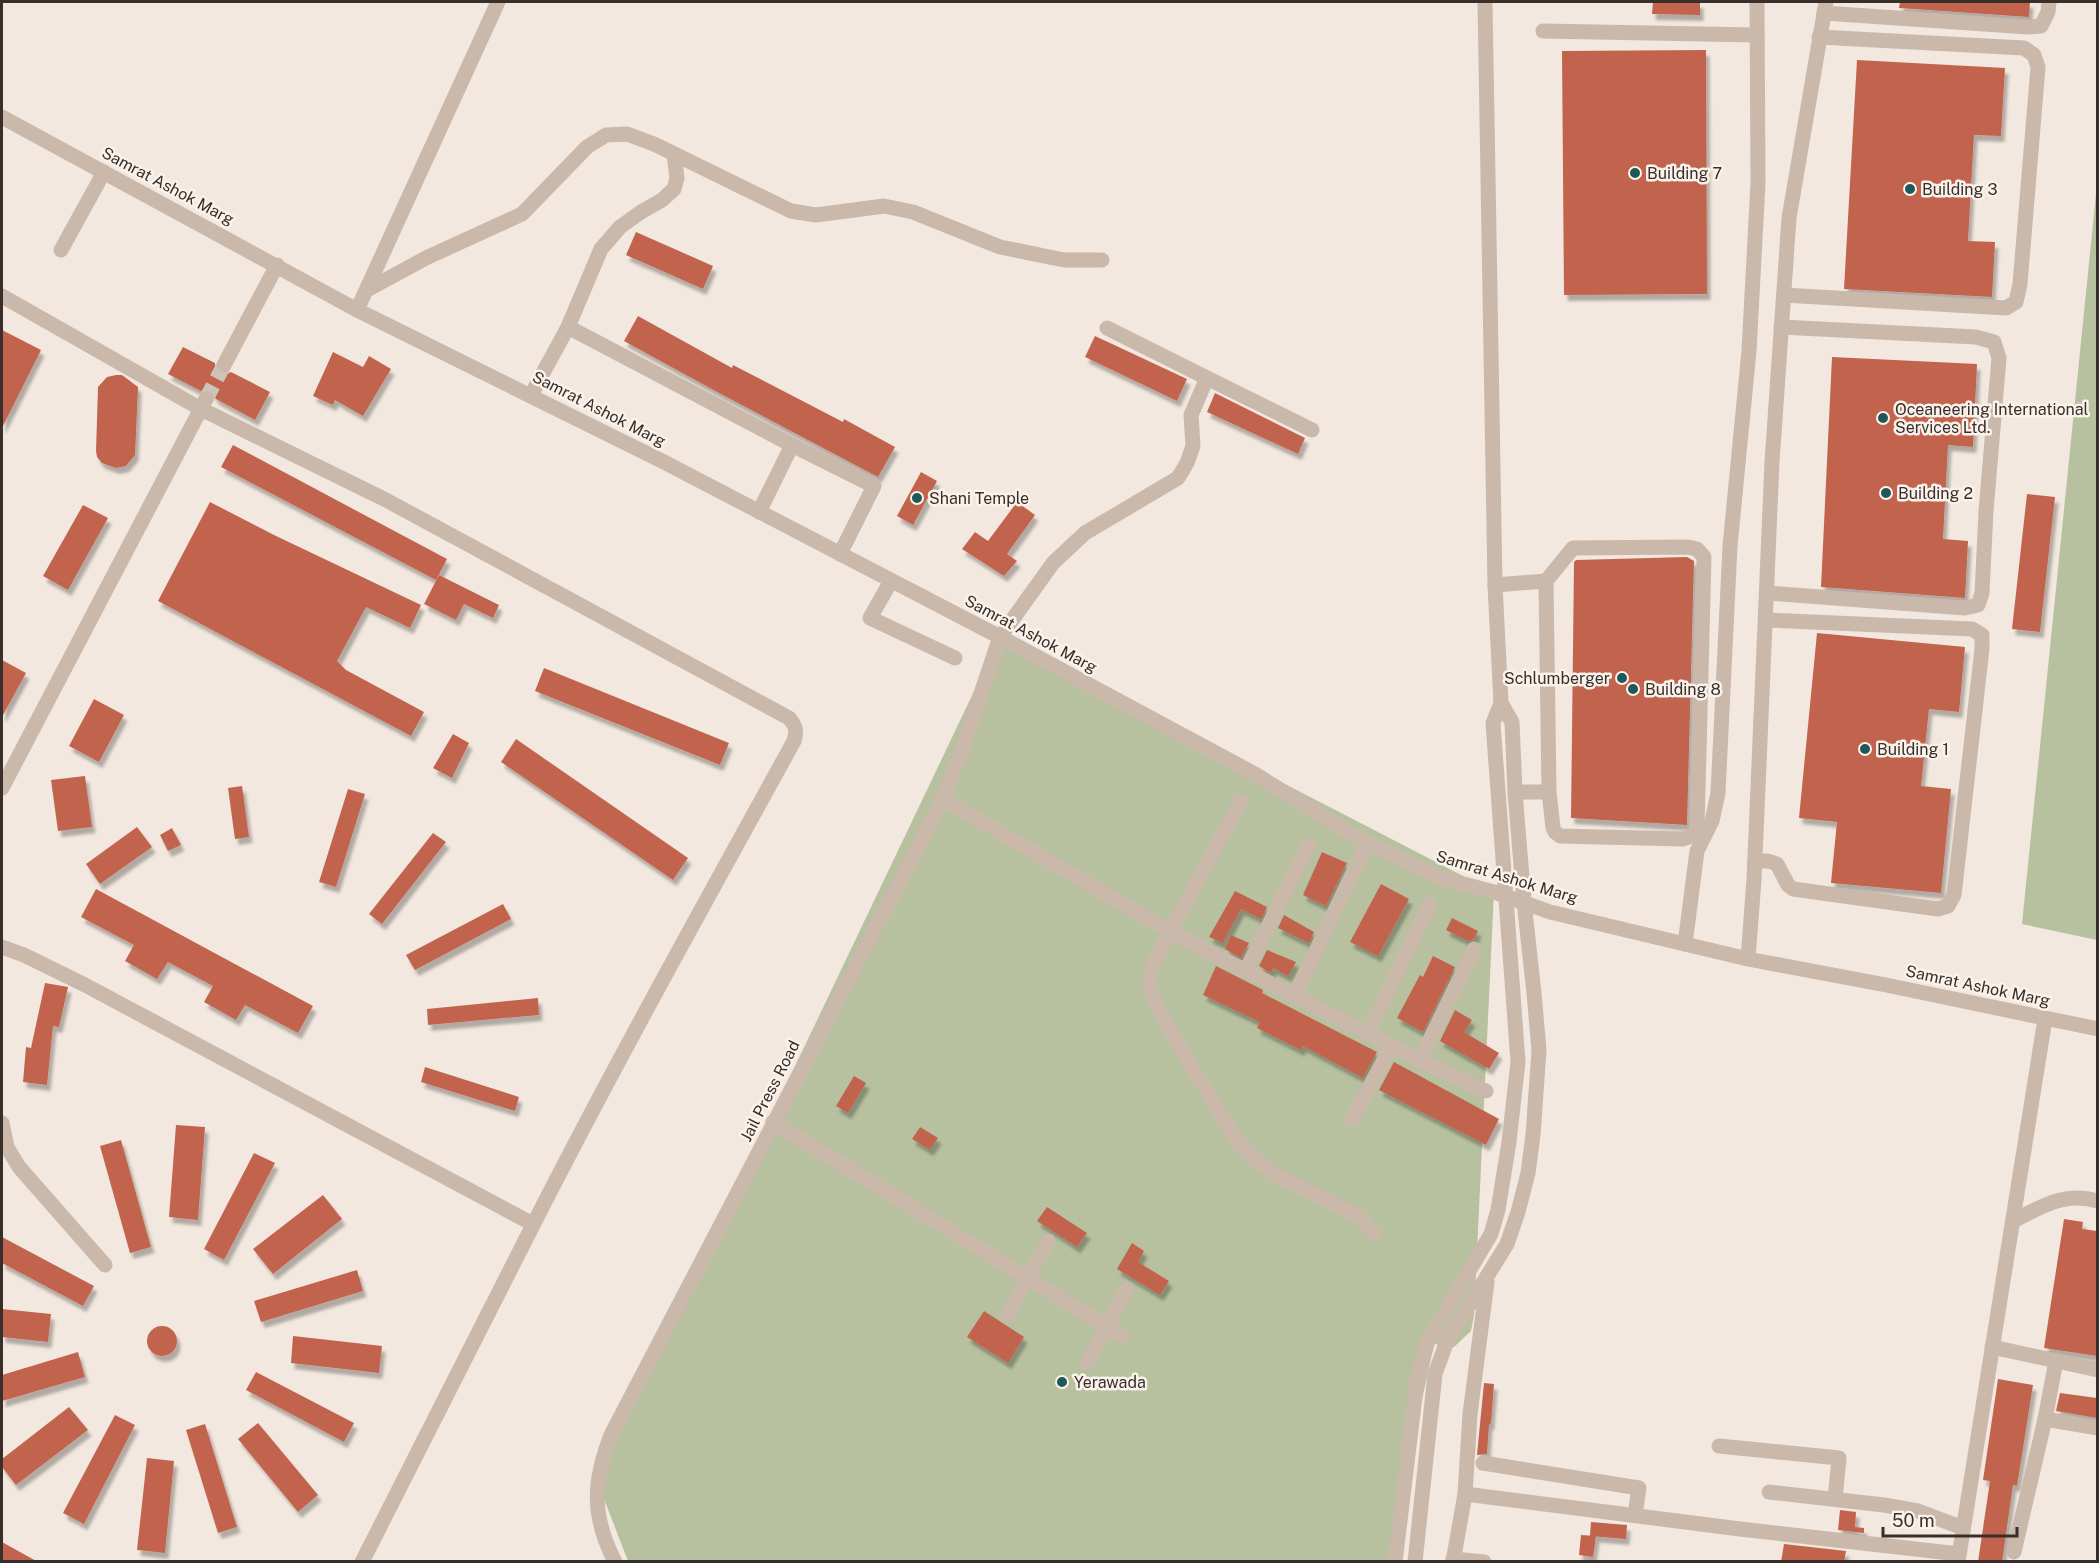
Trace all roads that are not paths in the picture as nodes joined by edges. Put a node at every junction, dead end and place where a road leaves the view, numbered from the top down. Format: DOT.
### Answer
graph roads {
  1 [pos="498,2"];
  2 [pos="1485,2"];
  3 [pos="1757,2"];
  4 [pos="2049,2"];
  5 [pos="1825,7"];
  6 [pos="1543,31"];
  7 [pos="1756,34"];
  8 [pos="1819,37"];
  9 [pos="2,117"];
  10 [pos="674,154"];
  11 [pos="104,172"];
  12 [pos="61,250"];
  13 [pos="1102,260"];
  14 [pos="277,265"];
  15 [pos="367,290"];
  16 [pos="2,296"];
  17 [pos="1784,296"];
  18 [pos="357,310"];
  19 [pos="568,327"];
  20 [pos="1781,327"];
  21 [pos="1107,328"];
  22 [pos="224,365"];
  23 [pos="1207,378"];
  24 [pos="531,395"];
  25 [pos="203,404"];
  26 [pos="1312,430"];
  27 [pos="792,445"];
  28 [pos="759,512"];
  29 [pos="840,554"];
  30 [pos="891,580"];
  31 [pos="1546,581"];
  32 [pos="1495,585"];
  33 [pos="1767,593"];
  34 [pos="1766,620"];
  35 [pos="1000,637"];
  36 [pos="955,658"];
  37 [pos="1501,703"];
  38 [pos="8,764"];
  39 [pos="2,788"];
  40 [pos="1515,792"];
  41 [pos="1549,792"];
  42 [pos="943,799"];
  43 [pos="1241,801"];
  44 [pos="1367,843"];
  45 [pos="1309,845"];
  46 [pos="1755,861"];
  47 [pos="1504,897"];
  48 [pos="1524,902"];
  49 [pos="1430,904"];
  50 [pos="1170,931"];
  51 [pos="1685,944"];
  52 [pos="2,947"];
  53 [pos="1474,949"];
  54 [pos="1748,959"];
  55 [pos="1246,970"];
  56 [pos="1295,996"];
  57 [pos="2045,1019"];
  58 [pos="2097,1029"];
  59 [pos="1368,1033"];
  60 [pos="1392,1045"];
  61 [pos="1420,1060"];
  62 [pos="1486,1091"];
  63 [pos="1352,1119"];
  64 [pos="773,1122"];
  65 [pos="2,1124"];
  66 [pos="2097,1201"];
  67 [pos="2013,1221"];
  68 [pos="533,1224"];
  69 [pos="1374,1234"];
  70 [pos="1048,1241"];
  71 [pos="105,1265"];
  72 [pos="1488,1276"];
  73 [pos="1027,1279"];
  74 [pos="1126,1290"];
  75 [pos="1008,1314"];
  76 [pos="1106,1327"];
  77 [pos="1122,1336"];
  78 [pos="1992,1347"];
  79 [pos="2056,1361"];
  80 [pos="1086,1363"];
  81 [pos="2097,1370"];
  82 [pos="2045,1419"];
  83 [pos="2097,1428"];
  84 [pos="1719,1446"];
  85 [pos="1483,1463"];
  86 [pos="1769,1492"];
  87 [pos="1465,1494"];
  88 [pos="1835,1500"];
  89 [pos="1635,1515"];
  90 [pos="1963,1528"];
  91 [pos="2014,1552"];
  92 [pos="1958,1558"];
  93 [pos="1453,1560"];
  94 [pos="362,1562"];
  95 [pos="615,1562"];
  96 [pos="1395,1562"];
  97 [pos="1415,1562"];
  98 [pos="1484,1562"];
  1 -- 15 [label="street"];
  2 -- 32 [label="street"];
  3 -- 7 [label="street"];
  4 -- 5 [label="street"];
  5 -- 8 [label="street"];
  6 -- 7 [label="street"];
  7 -- 51 [label="street"];
  8 -- 17 [label="street"];
  8 -- 17 [label="street"];
  9 -- 11 [label="street, Samrat Ashok Marg"];
  10 -- 13 [label="street"];
  10 -- 15 [label="street"];
  10 -- 19 [label="street"];
  11 -- 12 [label="street"];
  11 -- 14 [label="street, Samrat Ashok Marg"];
  14 -- 18 [label="street, Samrat Ashok Marg"];
  14 -- 22 [label="street"];
  15 -- 18 [label="street"];
  16 -- 25 [label="street"];
  17 -- 20 [label="street"];
  18 -- 24 [label="street, Samrat Ashok Marg"];
  19 -- 24 [label="street"];
  19 -- 27 [label="street"];
  20 -- 33 [label="street"];
  20 -- 33 [label="street"];
  21 -- 23 [label="street"];
  23 -- 26 [label="street"];
  23 -- 35 [label="street, Jail Press Road"];
  24 -- 28 [label="street, Samrat Ashok Marg"];
  25 -- 38 [label="street"];
  25 -- 68 [label="street"];
  27 -- 28 [label="street"];
  27 -- 29 [label="street"];
  28 -- 29 [label="street, Samrat Ashok Marg"];
  29 -- 30 [label="street, Samrat Ashok Marg"];
  30 -- 35 [label="street, Samrat Ashok Marg"];
  30 -- 36 [label="street"];
  31 -- 32 [label="street"];
  31 -- 41 [label="street"];
  31 -- 41 [label="street"];
  32 -- 37 [label="street"];
  33 -- 34 [label="street"];
  34 -- 46 [label="street"];
  34 -- 46 [label="street"];
  35 -- 42 [label="street, Jail Press Road"];
  35 -- 44 [label="street, Samrat Ashok Marg"];
  37 -- 40 [label="street"];
  37 -- 47 [label="street"];
  38 -- 39 [label="street"];
  40 -- 41 [label="street"];
  40 -- 48 [label="street"];
  42 -- 50 [label="street"];
  42 -- 64 [label="street, Jail Press Road"];
  43 -- 50 [label="street"];
  44 -- 47 [label="street, Samrat Ashok Marg"];
  44 -- 56 [label="street"];
  45 -- 55 [label="street"];
  46 -- 54 [label="street"];
  47 -- 48 [label="street, Samrat Ashok Marg"];
  47 -- 96 [label="street"];
  48 -- 51 [label="street, Samrat Ashok Marg"];
  48 -- 72 [label="street"];
  49 -- 59 [label="street"];
  50 -- 55 [label="street"];
  50 -- 69 [label="street"];
  51 -- 54 [label="street, Samrat Ashok Marg"];
  52 -- 68 [label="street"];
  53 -- 61 [label="street"];
  54 -- 57 [label="street, Samrat Ashok Marg"];
  55 -- 56 [label="street"];
  56 -- 59 [label="street"];
  57 -- 58 [label="street, Samrat Ashok Marg"];
  57 -- 67 [label="street"];
  59 -- 60 [label="street"];
  60 -- 61 [label="street"];
  60 -- 63 [label="street"];
  61 -- 62 [label="street"];
  64 -- 73 [label="street"];
  64 -- 95 [label="street, Jail Press Road"];
  65 -- 71 [label="street"];
  66 -- 67 [label="street"];
  67 -- 78 [label="street"];
  68 -- 94 [label="street"];
  70 -- 73 [label="street"];
  72 -- 87 [label="street"];
  72 -- 97 [label="street"];
  73 -- 75 [label="street"];
  73 -- 76 [label="street"];
  74 -- 76 [label="street"];
  76 -- 77 [label="street"];
  76 -- 80 [label="street"];
  78 -- 79 [label="street"];
  78 -- 90 [label="street"];
  79 -- 81 [label="street"];
  79 -- 82 [label="street"];
  82 -- 83 [label="street"];
  82 -- 91 [label="street"];
  84 -- 88 [label="street"];
  85 -- 89 [label="street"];
  86 -- 88 [label="street"];
  87 -- 89 [label="street"];
  87 -- 93 [label="street"];
  88 -- 90 [label="street"];
  89 -- 92 [label="street"];
  90 -- 92 [label="street"];
  93 -- 98 [label="street"];
}
